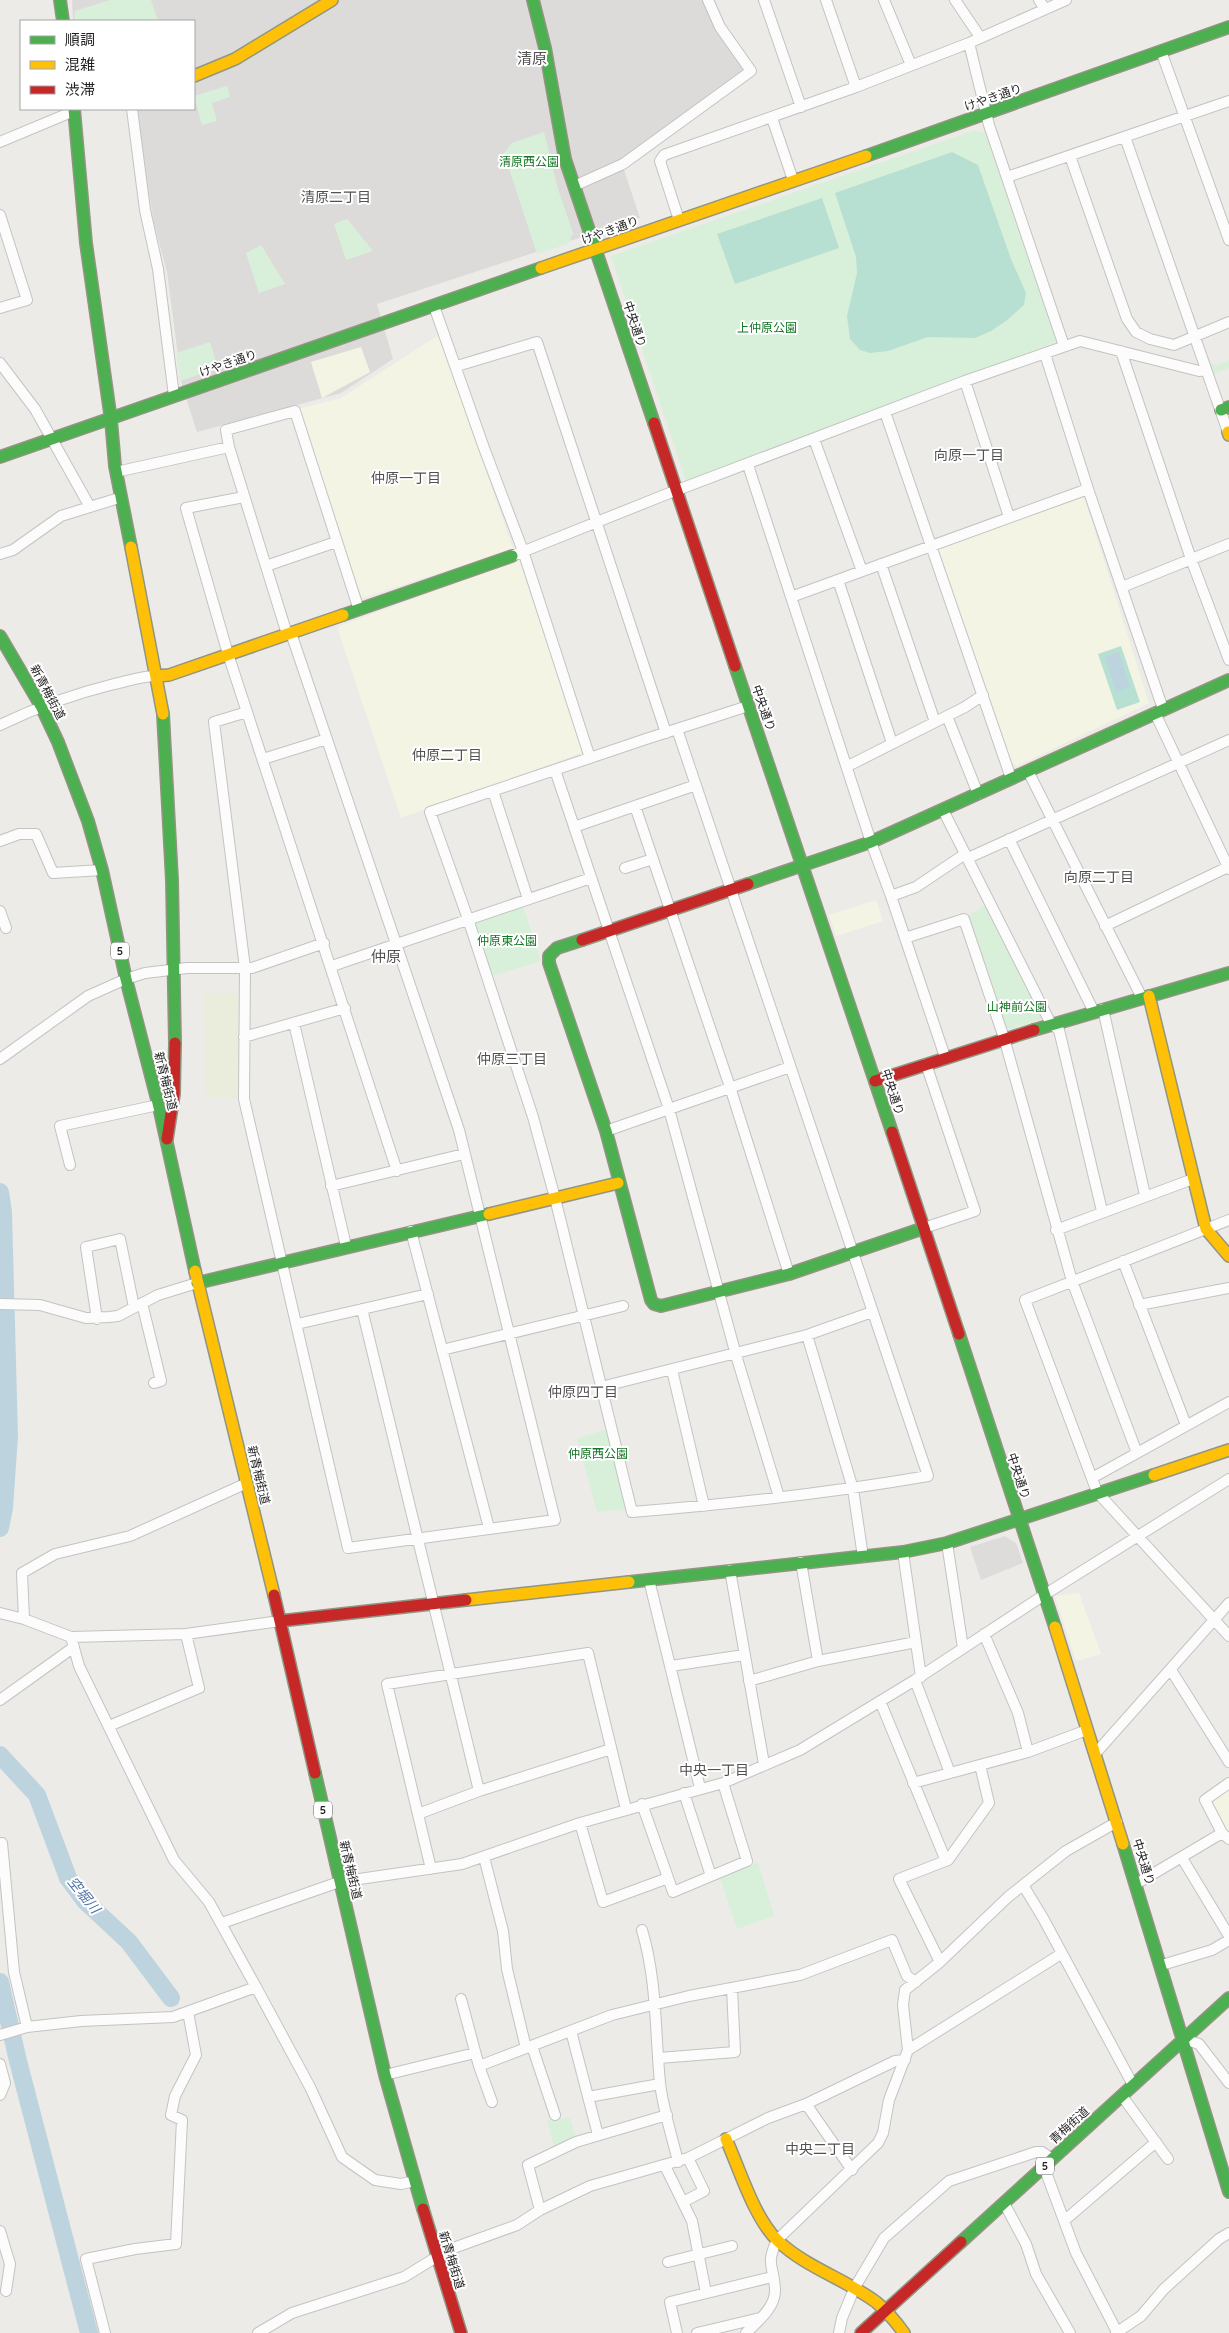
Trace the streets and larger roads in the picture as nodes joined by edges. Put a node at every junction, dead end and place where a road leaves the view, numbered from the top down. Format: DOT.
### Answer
graph roads {
  1 [pos="60,0"];
  2 [pos="332,0"];
  3 [pos="533,0"];
  4 [pos="708,0"];
  5 [pos="764,0"];
  6 [pos="826,0"];
  7 [pos="884,0"];
  8 [pos="955,0"];
  9 [pos="1039,0"];
  10 [pos="1066,0"];
  11 [pos="1045,9"];
  12 [pos="63,20"];
  13 [pos="1229,27"];
  14 [pos="980,37"];
  15 [pos="969,43"];
  16 [pos="1161,51"];
  17 [pos="911,65"];
  18 [pos="195,76"];
  19 [pos="856,87"];
  20 [pos="1229,101"];
  21 [pos="801,107"];
  22 [pos="74,110"];
  23 [pos="132,110"];
  24 [pos="986,115"];
  25 [pos="1185,116"];
  26 [pos="772,118"];
  27 [pos="1125,137"];
  28 [pos="0,142"];
  29 [pos="1070,156"];
  30 [pos="1007,177"];
  31 [pos="793,180"];
  32 [pos="574,186"];
  33 [pos="0,215"];
  34 [pos="679,220"];
  35 [pos="1229,240"];
  36 [pos="596,249"];
  37 [pos="434,306"];
  38 [pos="0,308"];
  39 [pos="1229,322"];
  40 [pos="1194,336"];
  41 [pos="1064,346"];
  42 [pos="1121,351"];
  43 [pos="1045,354"];
  44 [pos="0,363"];
  45 [pos="457,366"];
  46 [pos="1206,370"];
  47 [pos="965,381"];
  48 [pos="174,396"];
  49 [pos="1225,409"];
  50 [pos="885,412"];
  51 [pos="110,420"];
  52 [pos="1228,433"];
  53 [pos="814,439"];
  54 [pos="52,440"];
  55 [pos="229,447"];
  56 [pos="0,457"];
  57 [pos="748,465"];
  58 [pos="116,472"];
  59 [pos="1088,489"];
  60 [pos="677,491"];
  61 [pos="244,496"];
  62 [pos="119,498"];
  63 [pos="90,507"];
  64 [pos="1010,517"];
  65 [pos="597,522"];
  66 [pos="336,542"];
  67 [pos="1229,544"];
  68 [pos="932,546"];
  69 [pos="0,554"];
  70 [pos="518,554"];
  71 [pos="1191,559"];
  72 [pos="881,564"];
  73 [pos="266,566"];
  74 [pos="862,571"];
  75 [pos="838,580"];
  76 [pos="1122,587"];
  77 [pos="791,597"];
  78 [pos="359,610"];
  79 [pos="289,634"];
  80 [pos="0,636"];
  81 [pos="228,654"];
  82 [pos="1229,660"];
  83 [pos="156,676"];
  84 [pos="1229,680"];
  85 [pos="984,695"];
  86 [pos="41,706"];
  87 [pos="748,706"];
  88 [pos="1159,711"];
  89 [pos="248,712"];
  90 [pos="947,716"];
  91 [pos="935,722"];
  92 [pos="0,726"];
  93 [pos="677,729"];
  94 [pos="666,733"];
  95 [pos="327,739"];
  96 [pos="1229,742"];
  97 [pos="892,743"];
  98 [pos="590,758"];
  99 [pos="263,759"];
  100 [pos="1178,763"];
  101 [pos="848,766"];
  102 [pos="555,770"];
  103 [pos="1028,772"];
  104 [pos="1012,778"];
  105 [pos="696,785"];
  106 [pos="492,791"];
  107 [pos="978,794"];
  108 [pos="635,806"];
  109 [pos="943,810"];
  110 [pos="1051,820"];
  111 [pos="574,827"];
  112 [pos="1009,840"];
  113 [pos="0,841"];
  114 [pos="871,842"];
  115 [pos="966,856"];
  116 [pos="653,859"];
  117 [pos="802,865"];
  118 [pos="626,868"];
  119 [pos="1228,868"];
  120 [pos="102,870"];
  121 [pos="591,878"];
  122 [pos="731,890"];
  123 [pos="891,896"];
  124 [pos="528,899"];
  125 [pos="670,910"];
  126 [pos="0,911"];
  127 [pos="468,919"];
  128 [pos="1105,926"];
  129 [pos="6,928"];
  130 [pos="609,930"];
  131 [pos="905,938"];
  132 [pos="324,943"];
  133 [pos="395,944"];
  134 [pos="332,966"];
  135 [pos="245,968"];
  136 [pos="174,971"];
  137 [pos="1229,973"];
  138 [pos="126,979"];
  139 [pos="1145,997"];
  140 [pos="346,1008"];
  141 [pos="1098,1010"];
  142 [pos="294,1023"];
  143 [pos="1051,1024"];
  144 [pos="244,1037"];
  145 [pos="1004,1038"];
  146 [pos="945,1057"];
  147 [pos="0,1059"];
  148 [pos="926,1064"];
  149 [pos="790,1067"];
  150 [pos="875,1081"];
  151 [pos="730,1087"];
  152 [pos="158,1105"];
  153 [pos="669,1109"];
  154 [pos="606,1132"];
  155 [pos="167,1140"];
  156 [pos="464,1154"];
  157 [pos="70,1165"];
  158 [pos="398,1171"];
  159 [pos="1193,1179"];
  160 [pos="618,1183"];
  161 [pos="331,1186"];
  162 [pos="1145,1195"];
  163 [pos="555,1198"];
  164 [pos="1102,1211"];
  165 [pos="479,1215"];
  166 [pos="1229,1220"];
  167 [pos="924,1228"];
  168 [pos="1206,1229"];
  169 [pos="1056,1230"];
  170 [pos="411,1231"];
  171 [pos="346,1246"];
  172 [pos="852,1254"];
  173 [pos="1229,1256"];
  174 [pos="282,1261"];
  175 [pos="1123,1261"];
  176 [pos="789,1274"];
  177 [pos="1072,1281"];
  178 [pos="197,1283"];
  179 [pos="1229,1288"];
  180 [pos="720,1291"];
  181 [pos="428,1294"];
  182 [pos="0,1304"];
  183 [pos="138,1305"];
  184 [pos="1139,1305"];
  185 [pos="623,1306"];
  186 [pos="362,1309"];
  187 [pos="872,1312"];
  188 [pos="583,1316"];
  189 [pos="97,1318"];
  190 [pos="297,1324"];
  191 [pos="510,1334"];
  192 [pos="807,1335"];
  193 [pos="442,1350"];
  194 [pos="736,1355"];
  195 [pos="672,1370"];
  196 [pos="154,1383"];
  197 [pos="601,1387"];
  198 [pos="1229,1402"];
  199 [pos="1186,1425"];
  200 [pos="1229,1450"];
  201 [pos="1138,1453"];
  202 [pos="1092,1478"];
  203 [pos="1229,1479"];
  204 [pos="247,1483"];
  205 [pos="853,1489"];
  206 [pos="1097,1492"];
  207 [pos="779,1497"];
  208 [pos="704,1506"];
  209 [pos="1019,1520"];
  210 [pos="489,1528"];
  211 [pos="1138,1536"];
  212 [pos="417,1538"];
  213 [pos="947,1543"];
  214 [pos="904,1552"];
  215 [pos="863,1557"];
  216 [pos="801,1562"];
  217 [pos="730,1570"];
  218 [pos="649,1580"];
  219 [pos="1044,1595"];
  220 [pos="1229,1603"];
  221 [pos="433,1604"];
  222 [pos="0,1613"];
  223 [pos="24,1619"];
  224 [pos="1214,1620"];
  225 [pos="280,1621"];
  226 [pos="186,1634"];
  227 [pos="984,1634"];
  228 [pos="1229,1636"];
  229 [pos="72,1642"];
  230 [pos="916,1642"];
  231 [pos="963,1648"];
  232 [pos="744,1655"];
  233 [pos="818,1661"];
  234 [pos="671,1666"];
  235 [pos="1171,1670"];
  236 [pos="449,1673"];
  237 [pos="918,1678"];
  238 [pos="749,1681"];
  239 [pos="4,1697"];
  240 [pos="880,1701"];
  241 [pos="109,1726"];
  242 [pos="1087,1730"];
  243 [pos="611,1749"];
  244 [pos="1226,1749"];
  245 [pos="1028,1752"];
  246 [pos="1095,1754"];
  247 [pos="1229,1762"];
  248 [pos="764,1764"];
  249 [pos="980,1765"];
  250 [pos="950,1773"];
  251 [pos="723,1783"];
  252 [pos="913,1783"];
  253 [pos="1229,1783"];
  254 [pos="700,1788"];
  255 [pos="479,1791"];
  256 [pos="684,1793"];
  257 [pos="642,1804"];
  258 [pos="626,1809"];
  259 [pos="418,1814"];
  260 [pos="1117,1822"];
  261 [pos="580,1823"];
  262 [pos="1225,1836"];
  263 [pos="2,1843"];
  264 [pos="484,1857"];
  265 [pos="1182,1858"];
  266 [pos="946,1861"];
  267 [pos="431,1869"];
  268 [pos="711,1876"];
  269 [pos="668,1878"];
  270 [pos="339,1882"];
  271 [pos="1136,1884"];
  272 [pos="1023,1885"];
  273 [pos="222,1923"];
  274 [pos="642,1930"];
  275 [pos="1229,1936"];
  276 [pos="1229,1940"];
  277 [pos="1061,1954"];
  278 [pos="940,1962"];
  279 [pos="1162,1965"];
  280 [pos="916,1982"];
  281 [pos="256,1987"];
  282 [pos="732,1988"];
  283 [pos="1229,1998"];
  284 [pos="461,1999"];
  285 [pos="656,2003"];
  286 [pos="188,2012"];
  287 [pos="25,2028"];
  288 [pos="571,2030"];
  289 [pos="0,2035"];
  290 [pos="1184,2039"];
  291 [pos="529,2047"];
  292 [pos="908,2050"];
  293 [pos="475,2053"];
  294 [pos="659,2058"];
  295 [pos="905,2060"];
  296 [pos="0,2064"];
  297 [pos="479,2066"];
  298 [pos="385,2075"];
  299 [pos="1229,2083"];
  300 [pos="660,2084"];
  301 [pos="1133,2085"];
  302 [pos="0,2095"];
  303 [pos="1122,2096"];
  304 [pos="588,2097"];
  305 [pos="492,2102"];
  306 [pos="806,2104"];
  307 [pos="555,2115"];
  308 [pos="667,2115"];
  309 [pos="598,2135"];
  310 [pos="726,2139"];
  311 [pos="1156,2142"];
  312 [pos="688,2158"];
  313 [pos="1168,2159"];
  314 [pos="678,2162"];
  315 [pos="1048,2163"];
  316 [pos="665,2166"];
  317 [pos="852,2170"];
  318 [pos="415,2181"];
  319 [pos="1229,2192"];
  320 [pos="683,2202"];
  321 [pos="1004,2203"];
  322 [pos="540,2210"];
  323 [pos="1064,2220"];
  324 [pos="0,2231"];
  325 [pos="1229,2233"];
  326 [pos="777,2240"];
  327 [pos="732,2246"];
  328 [pos="698,2254"];
  329 [pos="436,2256"];
  330 [pos="668,2262"];
  331 [pos="772,2277"];
  332 [pos="855,2287"];
  333 [pos="6,2291"];
  334 [pos="706,2293"];
  335 [pos="887,2309"];
  336 [pos="761,2318"];
  337 [pos="106,2333"];
  338 [pos="258,2333"];
  339 [pos="461,2333"];
  340 [pos="677,2333"];
  341 [pos="697,2333"];
  342 [pos="746,2333"];
  343 [pos="839,2333"];
  344 [pos="861,2333"];
  345 [pos="904,2333"];
  346 [pos="1070,2333"];
  347 [pos="1117,2333"];
  1 -- 12 [label="street"];
  2 -- 18 [label="street"];
  3 -- 32 [label="street, 中央通り"];
  4 -- 32 [label="street"];
  5 -- 21 [label="street"];
  6 -- 19 [label="street"];
  7 -- 17 [label="street"];
  8 -- 14 [label="street"];
  9 -- 11 [label="street"];
  10 -- 11 [label="street"];
  11 -- 14 [label="street"];
  13 -- 16 [label="street, けやき通り"];
  14 -- 15 [label="street"];
  15 -- 17 [label="street"];
  15 -- 24 [label="street"];
  16 -- 24 [label="street, けやき通り"];
  16 -- 25 [label="street"];
  17 -- 19 [label="street"];
  19 -- 21 [label="street"];
  20 -- 25 [label="street"];
  21 -- 26 [label="street"];
  22 -- 28 [label="street"];
  22 -- 51 [label="street"];
  23 -- 48 [label="street"];
  24 -- 30 [label="street"];
  24 -- 31 [label="street, けやき通り"];
  25 -- 27 [label="street"];
  25 -- 35 [label="street"];
  26 -- 31 [label="street"];
  26 -- 34 [label="street"];
  27 -- 29 [label="street"];
  27 -- 40 [label="street"];
  29 -- 30 [label="street"];
  29 -- 40 [label="street"];
  30 -- 41 [label="street"];
  31 -- 34 [label="street, けやき通り"];
  32 -- 36 [label="street, 中央通り"];
  33 -- 38 [label="street"];
  34 -- 36 [label="street, けやき通り"];
  36 -- 37 [label="street, けやき通り"];
  36 -- 60 [label="street, 中央通り"];
  37 -- 45 [label="street"];
  37 -- 48 [label="street, けやき通り"];
  39 -- 40 [label="street"];
  40 -- 46 [label="street"];
  41 -- 42 [label="street"];
  41 -- 43 [label="street"];
  42 -- 46 [label="street"];
  42 -- 71 [label="street"];
  43 -- 47 [label="street"];
  43 -- 59 [label="street"];
  44 -- 54 [label="street"];
  45 -- 65 [label="street"];
  45 -- 70 [label="street"];
  46 -- 49 [label="street"];
  47 -- 50 [label="street"];
  47 -- 64 [label="street"];
  48 -- 51 [label="street, けやき通り"];
  49 -- 52 [label="street"];
  50 -- 53 [label="street"];
  50 -- 68 [label="street"];
  51 -- 54 [label="street, けやき通り"];
  51 -- 58 [label="street"];
  53 -- 57 [label="street"];
  53 -- 74 [label="street"];
  54 -- 56 [label="street, けやき通り"];
  54 -- 63 [label="street"];
  55 -- 58 [label="street"];
  55 -- 61 [label="street"];
  55 -- 66 [label="street"];
  57 -- 60 [label="street"];
  57 -- 77 [label="street"];
  58 -- 62 [label="street"];
  59 -- 64 [label="street"];
  59 -- 76 [label="street"];
  60 -- 65 [label="street"];
  60 -- 87 [label="street, 中央通り"];
  61 -- 73 [label="street"];
  61 -- 81 [label="street"];
  62 -- 63 [label="street"];
  62 -- 83 [label="street"];
  63 -- 69 [label="street"];
  64 -- 68 [label="street"];
  65 -- 70 [label="street"];
  65 -- 94 [label="street"];
  66 -- 73 [label="street"];
  66 -- 78 [label="street"];
  67 -- 71 [label="street"];
  68 -- 72 [label="street"];
  68 -- 85 [label="street"];
  70 -- 78 [label="street"];
  70 -- 98 [label="street"];
  71 -- 76 [label="street"];
  71 -- 82 [label="street"];
  72 -- 74 [label="street"];
  72 -- 91 [label="street"];
  73 -- 79 [label="street"];
  74 -- 75 [label="street"];
  75 -- 77 [label="street"];
  75 -- 97 [label="street"];
  76 -- 88 [label="street"];
  77 -- 101 [label="street"];
  78 -- 79 [label="street"];
  79 -- 81 [label="street"];
  79 -- 95 [label="street"];
  80 -- 86 [label="street, 新青梅街道 / 5"];
  81 -- 83 [label="street"];
  81 -- 89 [label="street"];
  83 -- 86 [label="street"];
  83 -- 136 [label="street"];
  84 -- 88 [label="street"];
  85 -- 90 [label="street"];
  85 -- 104 [label="street"];
  86 -- 92 [label="street"];
  86 -- 120 [label="street, 新青梅街道 / 5"];
  87 -- 93 [label="street"];
  87 -- 117 [label="street, 中央通り"];
  88 -- 100 [label="street"];
  88 -- 103 [label="street"];
  89 -- 99 [label="street"];
  89 -- 135 [label="street"];
  90 -- 91 [label="street"];
  90 -- 107 [label="street"];
  91 -- 97 [label="street"];
  93 -- 94 [label="street"];
  93 -- 105 [label="street"];
  94 -- 98 [label="street"];
  95 -- 99 [label="street"];
  95 -- 133 [label="street"];
  96 -- 100 [label="street"];
  97 -- 101 [label="street"];
  98 -- 102 [label="street"];
  99 -- 132 [label="street"];
  100 -- 110 [label="street"];
  100 -- 119 [label="street"];
  101 -- 114 [label="street"];
  102 -- 106 [label="street"];
  102 -- 111 [label="street"];
  103 -- 104 [label="street"];
  103 -- 110 [label="street"];
  104 -- 107 [label="street"];
  105 -- 108 [label="street"];
  105 -- 122 [label="street"];
  106 -- 124 [label="street"];
  106 -- 127 [label="street"];
  107 -- 109 [label="street"];
  108 -- 111 [label="street"];
  108 -- 116 [label="street"];
  109 -- 114 [label="street"];
  109 -- 115 [label="street"];
  110 -- 112 [label="street"];
  110 -- 128 [label="street"];
  111 -- 121 [label="street"];
  112 -- 115 [label="street"];
  112 -- 141 [label="street"];
  113 -- 120 [label="street"];
  114 -- 117 [label="street"];
  114 -- 123 [label="street"];
  115 -- 123 [label="street"];
  115 -- 143 [label="street"];
  116 -- 118 [label="street"];
  116 -- 125 [label="street"];
  117 -- 122 [label="street"];
  117 -- 150 [label="street, 中央通り"];
  119 -- 128 [label="street"];
  120 -- 138 [label="street, 新青梅街道 / 5"];
  121 -- 124 [label="street"];
  121 -- 130 [label="street"];
  122 -- 125 [label="street"];
  122 -- 149 [label="street"];
  123 -- 131 [label="street"];
  124 -- 127 [label="street"];
  125 -- 130 [label="street"];
  125 -- 151 [label="street"];
  126 -- 129 [label="street"];
  127 -- 133 [label="street"];
  127 -- 163 [label="street"];
  128 -- 139 [label="street"];
  130 -- 153 [label="street"];
  130 -- 154 [label="street"];
  131 -- 145 [label="street"];
  131 -- 146 [label="street"];
  132 -- 134 [label="street"];
  132 -- 135 [label="street"];
  133 -- 134 [label="street"];
  133 -- 156 [label="street"];
  134 -- 140 [label="street"];
  135 -- 136 [label="street"];
  135 -- 144 [label="street"];
  136 -- 138 [label="street"];
  136 -- 155 [label="street"];
  137 -- 139 [label="street"];
  138 -- 147 [label="street"];
  138 -- 152 [label="street, 新青梅街道 / 5"];
  139 -- 141 [label="street"];
  139 -- 159 [label="street"];
  140 -- 142 [label="street"];
  140 -- 158 [label="street"];
  141 -- 143 [label="street"];
  141 -- 162 [label="street"];
  142 -- 144 [label="street"];
  142 -- 161 [label="street"];
  143 -- 145 [label="street"];
  143 -- 164 [label="street"];
  144 -- 174 [label="street"];
  145 -- 146 [label="street"];
  145 -- 169 [label="street"];
  146 -- 148 [label="street"];
  148 -- 150 [label="street"];
  148 -- 167 [label="street"];
  149 -- 151 [label="street"];
  149 -- 172 [label="street"];
  150 -- 167 [label="street, 中央通り"];
  151 -- 153 [label="street"];
  151 -- 176 [label="street"];
  152 -- 155 [label="street, 新青梅街道 / 5"];
  152 -- 157 [label="street"];
  153 -- 154 [label="street"];
  153 -- 180 [label="street"];
  154 -- 160 [label="street"];
  155 -- 178 [label="street, 新青梅街道 / 5"];
  156 -- 158 [label="street"];
  156 -- 165 [label="street"];
  158 -- 161 [label="street"];
  159 -- 162 [label="street"];
  159 -- 168 [label="street"];
  160 -- 163 [label="street"];
  160 -- 180 [label="street"];
  161 -- 171 [label="street"];
  162 -- 164 [label="street"];
  163 -- 165 [label="street"];
  163 -- 188 [label="street"];
  164 -- 169 [label="street"];
  165 -- 170 [label="street"];
  165 -- 191 [label="street"];
  166 -- 168 [label="street"];
  167 -- 172 [label="street"];
  167 -- 209 [label="street, 中央通り"];
  168 -- 173 [label="street"];
  168 -- 175 [label="street"];
  169 -- 177 [label="street"];
  170 -- 171 [label="street"];
  170 -- 181 [label="street"];
  171 -- 174 [label="street"];
  172 -- 176 [label="street"];
  172 -- 187 [label="street"];
  174 -- 178 [label="street"];
  174 -- 190 [label="street"];
  175 -- 177 [label="street"];
  175 -- 184 [label="street"];
  176 -- 180 [label="street"];
  177 -- 201 [label="street"];
  177 -- 202 [label="street"];
  178 -- 183 [label="street"];
  178 -- 204 [label="street, 新青梅街道 / 5"];
  179 -- 184 [label="street"];
  180 -- 194 [label="street"];
  181 -- 186 [label="street"];
  181 -- 193 [label="street"];
  182 -- 189 [label="street"];
  183 -- 189 [label="street"];
  183 -- 189 [label="street"];
  183 -- 196 [label="street"];
  184 -- 199 [label="street"];
  185 -- 188 [label="street"];
  186 -- 190 [label="street"];
  186 -- 212 [label="street"];
  187 -- 192 [label="street"];
  187 -- 205 [label="street"];
  188 -- 191 [label="street"];
  188 -- 197 [label="street"];
  190 -- 212 [label="street"];
  191 -- 193 [label="street"];
  191 -- 210 [label="street"];
  192 -- 194 [label="street"];
  192 -- 205 [label="street"];
  193 -- 210 [label="street"];
  194 -- 195 [label="street"];
  194 -- 207 [label="street"];
  195 -- 197 [label="street"];
  195 -- 208 [label="street"];
  197 -- 208 [label="street"];
  198 -- 199 [label="street"];
  199 -- 201 [label="street"];
  200 -- 206 [label="street"];
  201 -- 202 [label="street"];
  202 -- 206 [label="street"];
  203 -- 211 [label="street"];
  204 -- 223 [label="street"];
  204 -- 225 [label="street, 新青梅街道 / 5"];
  205 -- 207 [label="street"];
  205 -- 215 [label="street"];
  206 -- 209 [label="street"];
  206 -- 211 [label="street"];
  207 -- 208 [label="street"];
  209 -- 213 [label="street"];
  209 -- 219 [label="street, 中央通り"];
  210 -- 212 [label="street"];
  211 -- 219 [label="street"];
  211 -- 224 [label="street"];
  212 -- 221 [label="street"];
  213 -- 214 [label="street"];
  213 -- 231 [label="street"];
  214 -- 215 [label="street"];
  214 -- 230 [label="street"];
  215 -- 216 [label="street"];
  216 -- 217 [label="street"];
  216 -- 233 [label="street"];
  217 -- 218 [label="street"];
  217 -- 232 [label="street"];
  218 -- 221 [label="street"];
  218 -- 234 [label="street"];
  219 -- 227 [label="street"];
  219 -- 242 [label="street, 中央通り"];
  220 -- 224 [label="street"];
  221 -- 225 [label="street"];
  221 -- 236 [label="street"];
  222 -- 223 [label="street"];
  223 -- 229 [label="street"];
  224 -- 228 [label="street"];
  224 -- 235 [label="street"];
  225 -- 226 [label="street"];
  225 -- 270 [label="street, 新青梅街道 / 5"];
  226 -- 229 [label="street"];
  226 -- 241 [label="street"];
  227 -- 231 [label="street"];
  227 -- 245 [label="street"];
  229 -- 239 [label="street"];
  229 -- 241 [label="street"];
  230 -- 233 [label="street"];
  230 -- 237 [label="street"];
  231 -- 237 [label="street"];
  232 -- 234 [label="street"];
  232 -- 238 [label="street"];
  233 -- 238 [label="street"];
  234 -- 254 [label="street"];
  235 -- 244 [label="street"];
  235 -- 246 [label="street"];
  236 -- 243 [label="street"];
  236 -- 255 [label="street"];
  236 -- 259 [label="street"];
  237 -- 240 [label="street"];
  237 -- 250 [label="street"];
  238 -- 248 [label="street"];
  240 -- 248 [label="street"];
  240 -- 252 [label="street"];
  241 -- 273 [label="street"];
  242 -- 245 [label="street"];
  242 -- 246 [label="street, 中央通り"];
  243 -- 255 [label="street"];
  243 -- 258 [label="street"];
  244 -- 247 [label="street"];
  245 -- 249 [label="street"];
  246 -- 260 [label="street, 中央通り"];
  248 -- 251 [label="street"];
  249 -- 250 [label="street"];
  249 -- 266 [label="street"];
  250 -- 252 [label="street"];
  251 -- 254 [label="street"];
  251 -- 268 [label="street"];
  252 -- 266 [label="street"];
  253 -- 262 [label="street"];
  254 -- 256 [label="street"];
  255 -- 259 [label="street"];
  256 -- 257 [label="street"];
  256 -- 268 [label="street"];
  257 -- 258 [label="street"];
  257 -- 269 [label="street"];
  258 -- 261 [label="street"];
  259 -- 267 [label="street"];
  260 -- 271 [label="street, 中央通り"];
  260 -- 272 [label="street"];
  261 -- 264 [label="street"];
  261 -- 269 [label="street"];
  262 -- 265 [label="street"];
  263 -- 287 [label="street"];
  264 -- 267 [label="street"];
  264 -- 291 [label="street"];
  265 -- 271 [label="street"];
  265 -- 275 [label="street"];
  266 -- 278 [label="street"];
  267 -- 270 [label="street"];
  268 -- 269 [label="street"];
  270 -- 273 [label="street"];
  270 -- 298 [label="street, 新青梅街道 / 5"];
  271 -- 279 [label="street, 中央通り"];
  272 -- 277 [label="street"];
  272 -- 278 [label="street"];
  273 -- 281 [label="street"];
  274 -- 285 [label="street"];
  276 -- 279 [label="street"];
  277 -- 292 [label="street"];
  277 -- 301 [label="street"];
  278 -- 280 [label="street"];
  279 -- 290 [label="street, 中央通り"];
  280 -- 282 [label="street"];
  280 -- 292 [label="street"];
  281 -- 286 [label="street"];
  281 -- 318 [label="street"];
  282 -- 285 [label="street"];
  282 -- 294 [label="street"];
  283 -- 290 [label="street, 青梅街道 / 5"];
  284 -- 293 [label="street"];
  285 -- 288 [label="street"];
  285 -- 294 [label="street"];
  286 -- 287 [label="street"];
  286 -- 337 [label="street"];
  287 -- 289 [label="street"];
  288 -- 291 [label="street"];
  288 -- 304 [label="street"];
  290 -- 299 [label="street"];
  290 -- 301 [label="street, 青梅街道 / 5"];
  290 -- 319 [label="street, 中央通り"];
  291 -- 297 [label="street"];
  291 -- 307 [label="street"];
  292 -- 295 [label="street"];
  293 -- 297 [label="street"];
  293 -- 298 [label="street"];
  294 -- 300 [label="street"];
  295 -- 306 [label="street"];
  295 -- 317 [label="street"];
  296 -- 302 [label="street"];
  297 -- 305 [label="street"];
  298 -- 318 [label="street, 新青梅街道 / 5"];
  300 -- 304 [label="street"];
  300 -- 308 [label="street"];
  301 -- 303 [label="street, 青梅街道 / 5"];
  303 -- 311 [label="street"];
  303 -- 315 [label="street, 青梅街道 / 5"];
  304 -- 309 [label="street"];
  306 -- 310 [label="street"];
  306 -- 317 [label="street"];
  308 -- 309 [label="street"];
  308 -- 314 [label="street"];
  309 -- 322 [label="street"];
  310 -- 312 [label="street"];
  310 -- 326 [label="street"];
  311 -- 313 [label="street"];
  311 -- 323 [label="street"];
  312 -- 314 [label="street"];
  312 -- 320 [label="street"];
  314 -- 316 [label="street"];
  315 -- 321 [label="street, 青梅街道 / 5"];
  315 -- 323 [label="street"];
  315 -- 332 [label="street"];
  316 -- 320 [label="street"];
  316 -- 322 [label="street"];
  317 -- 326 [label="street"];
  318 -- 329 [label="street, 新青梅街道 / 5"];
  320 -- 328 [label="street"];
  321 -- 335 [label="street, 青梅街道 / 5"];
  321 -- 346 [label="street"];
  322 -- 329 [label="street"];
  323 -- 347 [label="street"];
  324 -- 333 [label="street"];
  325 -- 347 [label="street"];
  326 -- 331 [label="street"];
  326 -- 332 [label="street"];
  327 -- 328 [label="street"];
  328 -- 330 [label="street"];
  328 -- 334 [label="street"];
  329 -- 338 [label="street"];
  329 -- 339 [label="street, 新青梅街道 / 5"];
  331 -- 334 [label="street"];
  331 -- 336 [label="street"];
  332 -- 335 [label="street"];
  332 -- 343 [label="street"];
  334 -- 340 [label="street"];
  335 -- 344 [label="street, 青梅街道 / 5"];
  335 -- 345 [label="street"];
  336 -- 341 [label="street"];
  336 -- 342 [label="street"];
}
